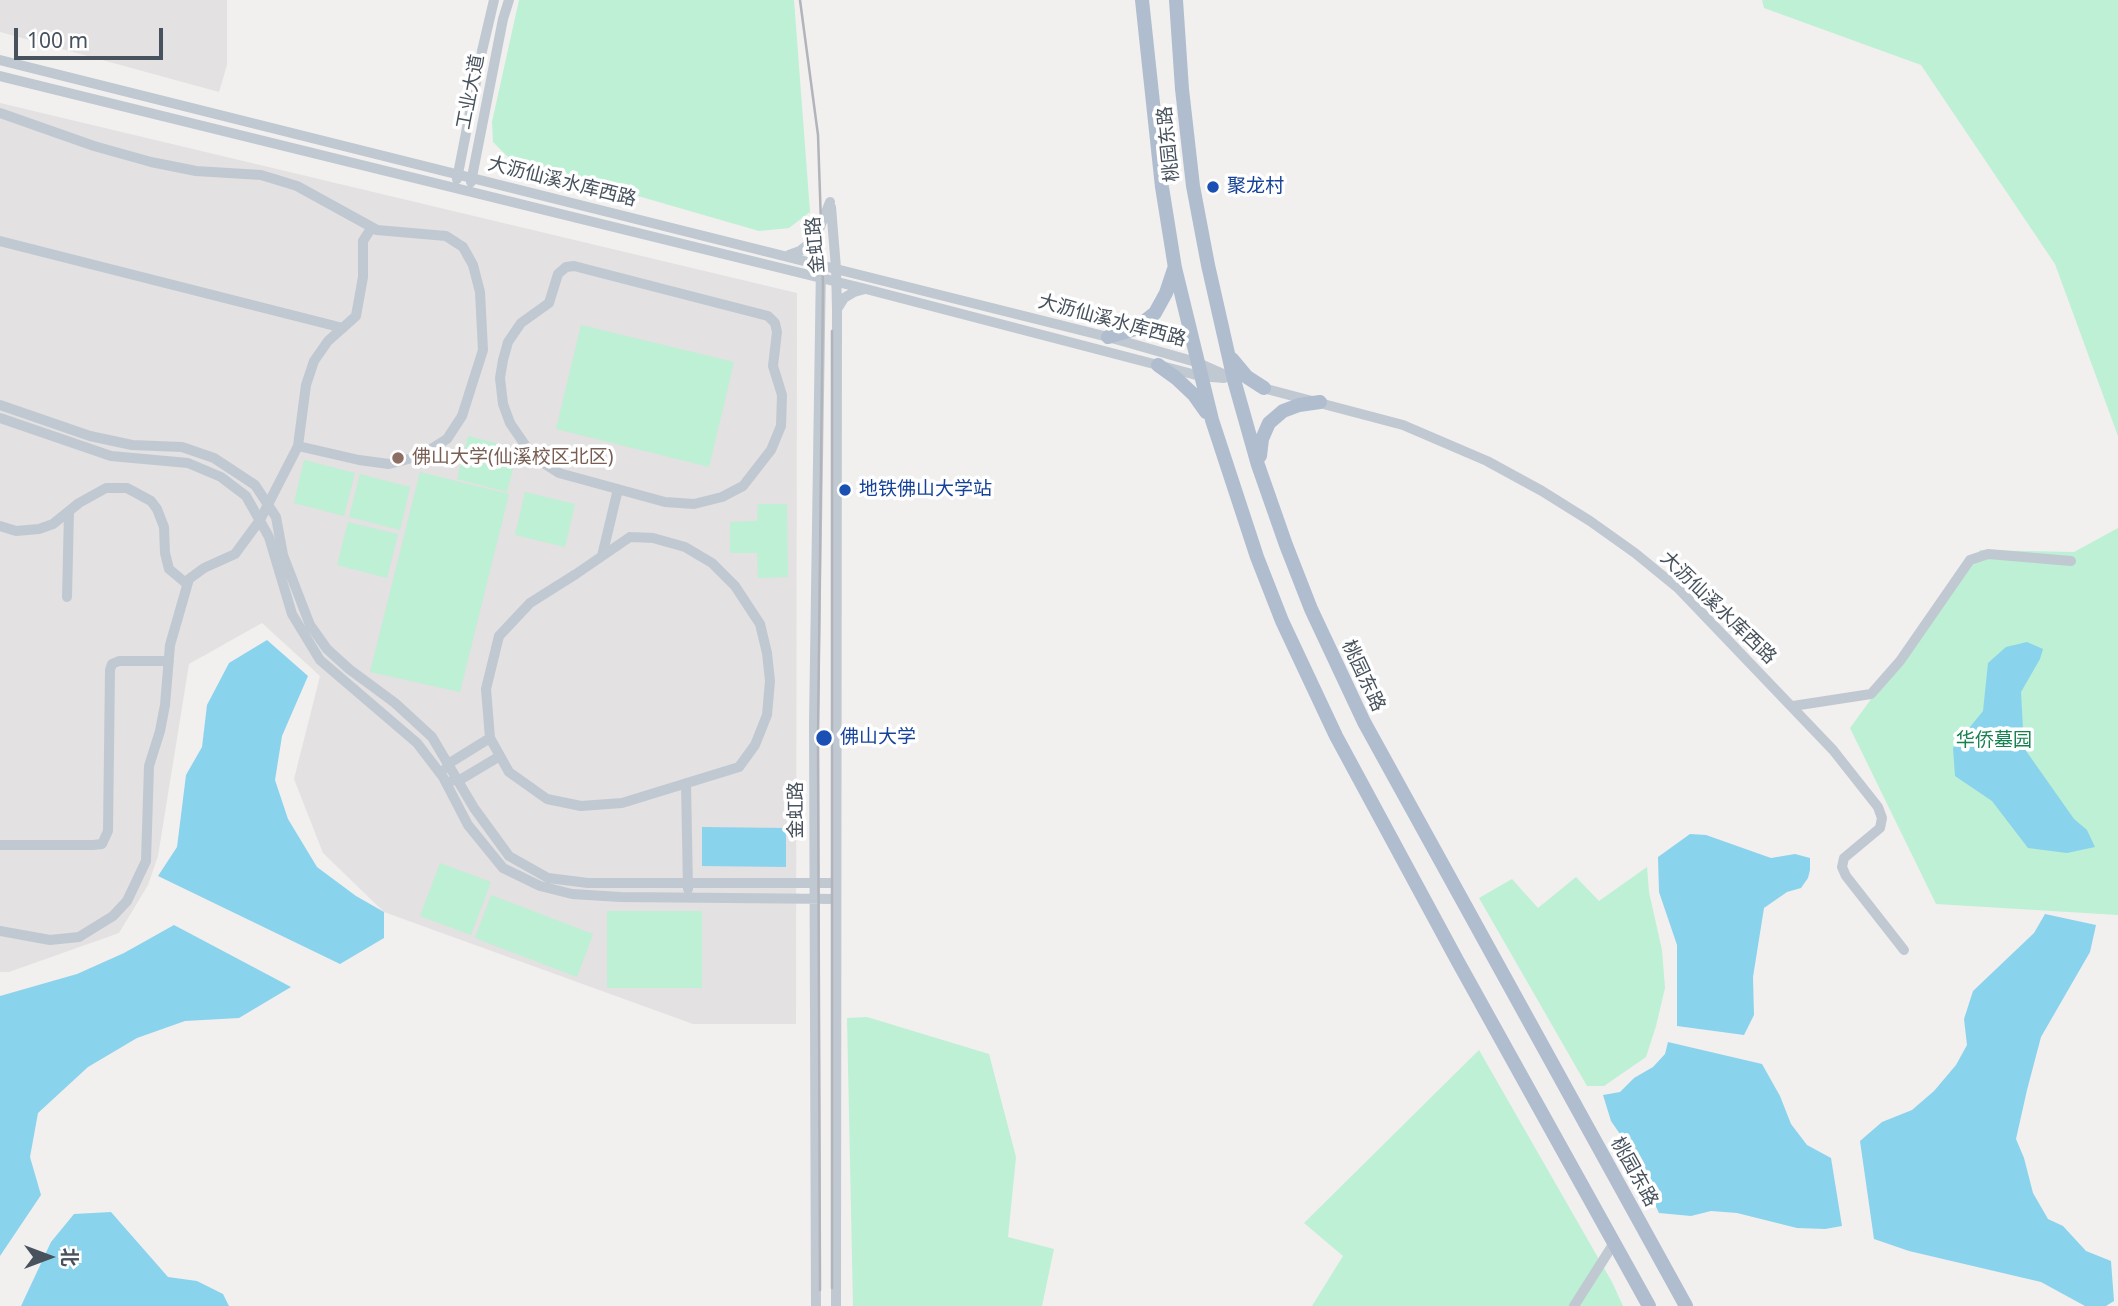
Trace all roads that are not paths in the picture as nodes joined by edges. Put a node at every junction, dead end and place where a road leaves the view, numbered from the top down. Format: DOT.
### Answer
graph roads {
  1 [pos="494,0"];
  2 [pos="509,0"];
  3 [pos="1142,0"];
  4 [pos="1176,0"];
  5 [pos="0,60"];
  6 [pos="0,76"];
  7 [pos="0,113"];
  8 [pos="458,174"];
  9 [pos="472,178"];
  10 [pos="455,188"];
  11 [pos="469,192"];
  12 [pos="372,226"];
  13 [pos="818,232"];
  14 [pos="0,241"];
  15 [pos="834,241"];
  16 [pos="785,256"];
  17 [pos="821,264"];
  18 [pos="836,268"];
  19 [pos="1175,268"];
  20 [pos="868,276"];
  21 [pos="820,279"];
  22 [pos="837,283"];
  23 [pos="866,289"];
  24 [pos="837,309"];
  25 [pos="343,327"];
  26 [pos="1108,337"];
  27 [pos="1225,345"];
  28 [pos="483,349"];
  29 [pos="505,352"];
  30 [pos="1158,365"];
  31 [pos="1198,369"];
  32 [pos="1234,380"];
  33 [pos="1264,388"];
  34 [pos="1320,402"];
  35 [pos="0,405"];
  36 [pos="0,418"];
  37 [pos="1212,420"];
  38 [pos="298,446"];
  39 [pos="1258,464"];
  40 [pos="618,489"];
  41 [pos="267,504"];
  42 [pos="69,512"];
  43 [pos="260,520"];
  44 [pos="0,526"];
  45 [pos="602,556"];
  46 [pos="2071,561"];
  47 [pos="187,584"];
  48 [pos="67,597"];
  49 [pos="169,661"];
  50 [pos="1793,706"];
  51 [pos="490,738"];
  52 [pos="500,756"];
  53 [pos="448,764"];
  54 [pos="443,777"];
  55 [pos="458,781"];
  56 [pos="687,783"];
  57 [pos="0,845"];
  58 [pos="687,882"];
  59 [pos="814,883"];
  60 [pos="836,883"];
  61 [pos="688,898"];
  62 [pos="814,899"];
  63 [pos="836,899"];
  64 [pos="0,931"];
  65 [pos="1904,950"];
  66 [pos="1614,1243"];
  67 [pos="816,1306"];
  68 [pos="835,1306"];
  69 [pos="1574,1306"];
  70 [pos="1649,1306"];
  71 [pos="1686,1306"];
  1 -- 8 [label="street, 工业大道"];
  2 -- 9 [label="street, 工业大道"];
  3 -- 19 [label="main road, 桃园东路"];
  4 -- 27 [label="main road, 桃园东路"];
  5 -- 8 [label="street, 大沥仙溪水库西路"];
  6 -- 10 [label="street"];
  7 -- 12 [label="street"];
  8 -- 9 [label="street, 大沥仙溪水库西路"];
  8 -- 10 [label="street, 工业大道"];
  9 -- 11 [label="street, 工业大道"];
  9 -- 16 [label="street, 大沥仙溪水库西路"];
  10 -- 11 [label="street"];
  11 -- 21 [label="street"];
  12 -- 25 [label="street"];
  12 -- 28 [label="street"];
  13 -- 15 [label="street, 金虹路"];
  13 -- 16 [label="street"];
  13 -- 17 [label="street, 金虹路"];
  14 -- 25 [label="street"];
  15 -- 18 [label="street, 金虹路"];
  15 -- 20 [label="street"];
  16 -- 17 [label="street, 大沥仙溪水库西路"];
  17 -- 18 [label="street, 大沥仙溪水库西路"];
  17 -- 21 [label="street, 金虹路"];
  18 -- 20 [label="street, 大沥仙溪水库西路"];
  18 -- 22 [label="street, 金虹路"];
  19 -- 26 [label="main road"];
  19 -- 31 [label="main road, 桃园东路"];
  20 -- 26 [label="street, 大沥仙溪水库西路"];
  21 -- 22 [label="street"];
  21 -- 59 [label="street, 金虹路"];
  22 -- 23 [label="street"];
  22 -- 24 [label="street, 金虹路"];
  23 -- 24 [label="street"];
  23 -- 30 [label="street"];
  24 -- 60 [label="street, 金虹路"];
  25 -- 38 [label="street"];
  26 -- 31 [label="street, 大沥仙溪水库西路"];
  27 -- 32 [label="main road, 桃园东路"];
  27 -- 33 [label="main road"];
  28 -- 29 [label="street"];
  28 -- 38 [label="street"];
  29 -- 40 [label="street"];
  29 -- 40 [label="street"];
  30 -- 31 [label="street"];
  30 -- 37 [label="main road"];
  31 -- 32 [label="street, 大沥仙溪水库西路"];
  31 -- 37 [label="main road, 桃园东路"];
  32 -- 33 [label="street, 大沥仙溪水库西路"];
  32 -- 39 [label="main road, 桃园东路"];
  33 -- 34 [label="street, 大沥仙溪水库西路"];
  34 -- 39 [label="main road"];
  34 -- 50 [label="street, 大沥仙溪水库西路"];
  35 -- 41 [label="street"];
  36 -- 43 [label="street"];
  37 -- 66 [label="main road, 桃园东路"];
  38 -- 41 [label="street"];
  39 -- 71 [label="main road, 桃园东路"];
  40 -- 45 [label="street"];
  41 -- 43 [label="street"];
  41 -- 53 [label="street"];
  42 -- 44 [label="street"];
  42 -- 47 [label="street"];
  42 -- 48 [label="street"];
  43 -- 47 [label="street"];
  43 -- 54 [label="street"];
  45 -- 51 [label="street"];
  45 -- 56 [label="street"];
  46 -- 50 [label="street"];
  47 -- 49 [label="street"];
  49 -- 57 [label="street"];
  49 -- 64 [label="street"];
  50 -- 65 [label="street, 大沥仙溪水库西路"];
  51 -- 52 [label="street"];
  51 -- 53 [label="street"];
  52 -- 55 [label="street"];
  52 -- 56 [label="street"];
  53 -- 54 [label="street"];
  53 -- 55 [label="street"];
  54 -- 55 [label="street"];
  54 -- 61 [label="street"];
  55 -- 58 [label="street"];
  56 -- 58 [label="street"];
  58 -- 59 [label="street"];
  58 -- 61 [label="street"];
  59 -- 60 [label="street"];
  59 -- 62 [label="street, 金虹路"];
  60 -- 63 [label="street, 金虹路"];
  61 -- 62 [label="street"];
  62 -- 63 [label="street"];
  62 -- 67 [label="street, 金虹路"];
  63 -- 68 [label="street, 金虹路"];
  66 -- 69 [label="street"];
  66 -- 70 [label="main road, 桃园东路"];
}
